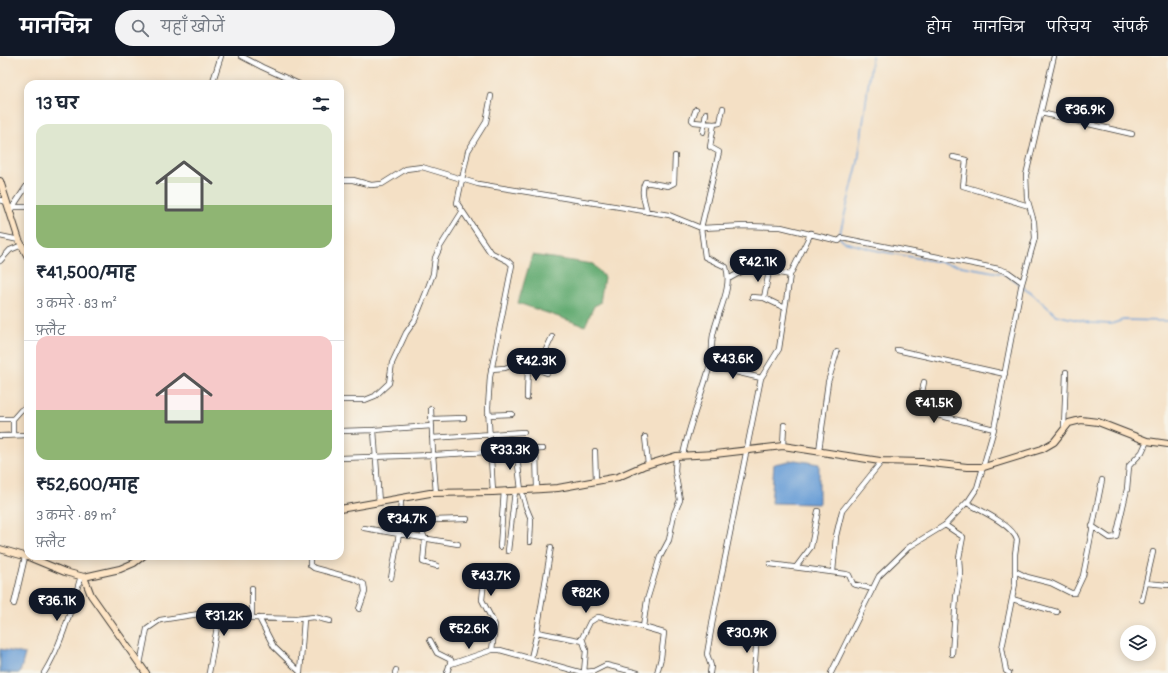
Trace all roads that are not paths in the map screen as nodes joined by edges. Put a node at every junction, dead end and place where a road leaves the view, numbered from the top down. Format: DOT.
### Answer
graph roads {
  1 [pos="221,56"];
  2 [pos="241,56"];
  3 [pos="1054,56"];
  4 [pos="213,80"];
  5 [pos="289,80"];
  6 [pos="491,96"];
  7 [pos="723,108"];
  8 [pos="696,109"];
  9 [pos="706,113"];
  10 [pos="1041,113"];
  11 [pos="703,124"];
  12 [pos="714,124"];
  13 [pos="712,133"];
  14 [pos="1132,134"];
  15 [pos="675,156"];
  16 [pos="953,157"];
  17 [pos="344,180"];
  18 [pos="461,180"];
  19 [pos="0,181"];
  20 [pos="24,190"];
  21 [pos="3,201"];
  22 [pos="1029,206"];
  23 [pos="24,207"];
  24 [pos="11,209"];
  25 [pos="462,212"];
  26 [pos="647,212"];
  27 [pos="701,228"];
  28 [pos="811,233"];
  29 [pos="0,236"];
  30 [pos="20,243"];
  31 [pos="24,250"];
  32 [pos="0,261"];
  33 [pos="769,271"];
  34 [pos="790,275"];
  35 [pos="730,278"];
  36 [pos="1022,285"];
  37 [pos="752,297"];
  38 [pos="764,298"];
  39 [pos="785,308"];
  40 [pos="552,337"];
  41 [pos="897,350"];
  42 [pos="837,352"];
  43 [pos="528,366"];
  44 [pos="710,366"];
  45 [pos="492,369"];
  46 [pos="537,369"];
  47 [pos="1066,372"];
  48 [pos="547,373"];
  49 [pos="1005,374"];
  50 [pos="761,378"];
  51 [pos="924,382"];
  52 [pos="527,398"];
  53 [pos="344,400"];
  54 [pos="24,409"];
  55 [pos="431,409"];
  56 [pos="488,414"];
  57 [pos="512,414"];
  58 [pos="464,418"];
  59 [pos="0,419"];
  60 [pos="13,419"];
  61 [pos="431,419"];
  62 [pos="784,424"];
  63 [pos="432,426"];
  64 [pos="1064,427"];
  65 [pos="994,429"];
  66 [pos="374,430"];
  67 [pos="344,431"];
  68 [pos="524,432"];
  69 [pos="13,435"];
  70 [pos="24,435"];
  71 [pos="489,435"];
  72 [pos="0,436"];
  73 [pos="645,437"];
  74 [pos="432,438"];
  75 [pos="1147,441"];
  76 [pos="1168,444"];
  77 [pos="783,446"];
  78 [pos="536,449"];
  79 [pos="543,449"];
  80 [pos="518,450"];
  81 [pos="595,451"];
  82 [pos="745,451"];
  83 [pos="819,451"];
  84 [pos="490,452"];
  85 [pos="433,455"];
  86 [pos="683,455"];
  87 [pos="676,456"];
  88 [pos="344,458"];
  89 [pos="376,458"];
  90 [pos="882,461"];
  91 [pos="648,464"];
  92 [pos="984,467"];
  93 [pos="1102,480"];
  94 [pos="596,481"];
  95 [pos="537,489"];
  96 [pos="518,490"];
  97 [pos="504,491"];
  98 [pos="493,492"];
  99 [pos="436,493"];
  100 [pos="401,500"];
  101 [pos="379,503"];
  102 [pos="967,503"];
  103 [pos="344,508"];
  104 [pos="818,511"];
  105 [pos="467,519"];
  106 [pos="945,525"];
  107 [pos="1092,526"];
  108 [pos="364,528"];
  109 [pos="399,534"];
  110 [pos="425,539"];
  111 [pos="530,542"];
  112 [pos="458,544"];
  113 [pos="500,547"];
  114 [pos="551,547"];
  115 [pos="0,549"];
  116 [pos="508,551"];
  117 [pos="1153,552"];
  118 [pos="24,557"];
  119 [pos="24,560"];
  120 [pos="33,560"];
  121 [pos="138,560"];
  122 [pos="310,560"];
  123 [pos="770,564"];
  124 [pos="437,566"];
  125 [pos="796,567"];
  126 [pos="485,571"];
  127 [pos="1015,571"];
  128 [pos="833,572"];
  129 [pos="82,576"];
  130 [pos="392,578"];
  131 [pos="1146,583"];
  132 [pos="1168,585"];
  133 [pos="252,588"];
  134 [pos="872,593"];
  135 [pos="1012,599"];
  136 [pos="1142,600"];
  137 [pos="14,604"];
  138 [pos="360,609"];
  139 [pos="1057,612"];
  140 [pos="203,613"];
  141 [pos="252,618"];
  142 [pos="259,618"];
  143 [pos="304,619"];
  144 [pos="330,621"];
  145 [pos="643,627"];
  146 [pos="536,632"];
  147 [pos="757,635"];
  148 [pos="430,640"];
  149 [pos="583,641"];
  150 [pos="492,650"];
  151 [pos="952,654"];
  152 [pos="531,658"];
  153 [pos="140,664"];
  154 [pos="451,664"];
  155 [pos="584,672"];
  156 [pos="44,673"];
  157 [pos="146,673"];
  158 [pos="209,673"];
  159 [pos="300,673"];
  160 [pos="447,673"];
  161 [pos="638,673"];
  162 [pos="657,673"];
  163 [pos="710,673"];
  164 [pos="754,673"];
  165 [pos="831,673"];
  166 [pos="1009,673"];
  1 -- 4 [label="street"];
  2 -- 5 [label="street"];
  3 -- 10 [label="street"];
  6 -- 18 [label="street"];
  7 -- 12 [label="street"];
  8 -- 11 [label="street"];
  9 -- 11 [label="street"];
  10 -- 14 [label="street"];
  10 -- 22 [label="street"];
  11 -- 12 [label="street"];
  11 -- 13 [label="street"];
  12 -- 13 [label="street"];
  13 -- 27 [label="street"];
  15 -- 26 [label="street"];
  16 -- 22 [label="street"];
  17 -- 18 [label="street"];
  18 -- 25 [label="street"];
  18 -- 26 [label="street"];
  19 -- 21 [label="street"];
  20 -- 24 [label="street"];
  21 -- 24 [label="street"];
  22 -- 36 [label="street"];
  23 -- 24 [label="street"];
  24 -- 30 [label="street"];
  25 -- 45 [label="street"];
  25 -- 53 [label="street"];
  26 -- 27 [label="street"];
  27 -- 28 [label="street"];
  27 -- 35 [label="street"];
  28 -- 34 [label="street"];
  28 -- 36 [label="street"];
  29 -- 30 [label="street"];
  30 -- 31 [label="street"];
  30 -- 32 [label="street"];
  33 -- 34 [label="street"];
  33 -- 35 [label="street"];
  33 -- 38 [label="street"];
  34 -- 39 [label="street"];
  35 -- 44 [label="street"];
  36 -- 49 [label="street"];
  37 -- 38 [label="street"];
  38 -- 39 [label="street"];
  39 -- 50 [label="street"];
  40 -- 46 [label="street"];
  41 -- 49 [label="street"];
  42 -- 83 [label="street"];
  43 -- 45 [label="street"];
  43 -- 46 [label="street"];
  43 -- 52 [label="street"];
  44 -- 50 [label="street"];
  44 -- 86 [label="street"];
  45 -- 56 [label="street"];
  46 -- 48 [label="street"];
  47 -- 64 [label="street"];
  49 -- 65 [label="street"];
  50 -- 82 [label="street"];
  51 -- 65 [label="street"];
  54 -- 60 [label="street"];
  55 -- 61 [label="street"];
  56 -- 57 [label="street"];
  56 -- 71 [label="street"];
  58 -- 61 [label="street"];
  59 -- 60 [label="street"];
  60 -- 69 [label="street"];
  61 -- 63 [label="street"];
  62 -- 77 [label="street"];
  63 -- 66 [label="street"];
  63 -- 74 [label="street"];
  64 -- 75 [label="street"];
  64 -- 92 [label="street"];
  65 -- 92 [label="street"];
  66 -- 67 [label="street"];
  66 -- 89 [label="street"];
  68 -- 71 [label="street"];
  69 -- 70 [label="street"];
  69 -- 72 [label="street"];
  71 -- 74 [label="street"];
  71 -- 84 [label="street"];
  73 -- 91 [label="street"];
  74 -- 85 [label="street"];
  75 -- 76 [label="street"];
  75 -- 107 [label="street"];
  77 -- 82 [label="street"];
  77 -- 83 [label="street"];
  78 -- 79 [label="street"];
  78 -- 80 [label="street"];
  78 -- 95 [label="street"];
  80 -- 84 [label="street"];
  80 -- 96 [label="street"];
  81 -- 94 [label="street"];
  82 -- 86 [label="street"];
  82 -- 163 [label="street"];
  83 -- 90 [label="street"];
  84 -- 85 [label="street"];
  84 -- 98 [label="street"];
  85 -- 89 [label="street"];
  85 -- 99 [label="street"];
  86 -- 87 [label="street"];
  87 -- 91 [label="street"];
  87 -- 145 [label="street"];
  88 -- 89 [label="street"];
  89 -- 101 [label="street"];
  90 -- 92 [label="street"];
  90 -- 128 [label="street"];
  91 -- 94 [label="street"];
  92 -- 102 [label="street"];
  93 -- 107 [label="street"];
  94 -- 95 [label="street"];
  95 -- 96 [label="street"];
  96 -- 97 [label="street"];
  96 -- 111 [label="street"];
  96 -- 116 [label="street"];
  97 -- 98 [label="street"];
  97 -- 113 [label="street"];
  98 -- 99 [label="street"];
  99 -- 100 [label="street"];
  100 -- 101 [label="street"];
  100 -- 109 [label="street"];
  101 -- 103 [label="street"];
  102 -- 106 [label="street"];
  102 -- 127 [label="street"];
  104 -- 125 [label="street"];
  105 -- 110 [label="street"];
  106 -- 134 [label="street"];
  106 -- 151 [label="street"];
  107 -- 127 [label="street"];
  108 -- 109 [label="street"];
  109 -- 110 [label="street"];
  109 -- 130 [label="street"];
  110 -- 112 [label="street"];
  110 -- 124 [label="street"];
  114 -- 146 [label="street"];
  115 -- 118 [label="street"];
  117 -- 131 [label="street"];
  119 -- 137 [label="street"];
  120 -- 129 [label="street"];
  121 -- 129 [label="street"];
  122 -- 138 [label="street"];
  123 -- 125 [label="street"];
  125 -- 128 [label="street"];
  126 -- 150 [label="street"];
  127 -- 135 [label="street"];
  128 -- 134 [label="street"];
  129 -- 153 [label="street"];
  129 -- 156 [label="street"];
  131 -- 132 [label="street"];
  131 -- 136 [label="street"];
  133 -- 141 [label="street"];
  134 -- 165 [label="street"];
  135 -- 139 [label="street"];
  135 -- 166 [label="street"];
  140 -- 141 [label="street"];
  140 -- 153 [label="street"];
  140 -- 158 [label="street"];
  141 -- 142 [label="street"];
  142 -- 143 [label="street"];
  142 -- 159 [label="street"];
  143 -- 144 [label="street"];
  143 -- 159 [label="street"];
  145 -- 149 [label="street"];
  145 -- 162 [label="street"];
  146 -- 149 [label="street"];
  146 -- 152 [label="street"];
  147 -- 164 [label="street"];
  148 -- 154 [label="street"];
  149 -- 155 [label="street"];
  150 -- 152 [label="street"];
  150 -- 154 [label="street"];
  152 -- 155 [label="street"];
  153 -- 157 [label="street"];
  154 -- 160 [label="street"];
  155 -- 161 [label="street"];
}
